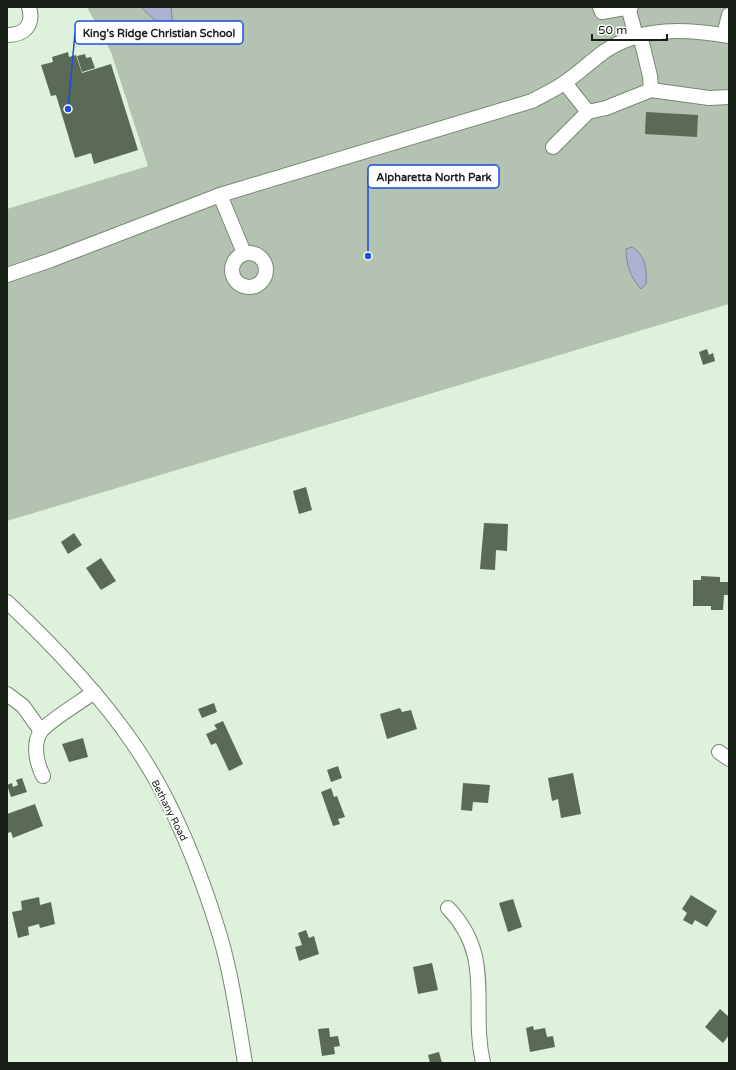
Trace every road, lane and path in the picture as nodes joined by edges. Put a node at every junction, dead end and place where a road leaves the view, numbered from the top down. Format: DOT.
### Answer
graph roads {
  1 [pos="29,7"];
  2 [pos="600,7"];
  3 [pos="629,7"];
  4 [pos="729,15"];
  5 [pos="7,34"];
  6 [pos="638,36"];
  7 [pos="727,36"];
  8 [pos="565,83"];
  9 [pos="651,90"];
  10 [pos="729,97"];
  11 [pos="588,112"];
  12 [pos="553,147"];
  13 [pos="220,195"];
  14 [pos="244,253"];
  15 [pos="7,275"];
  16 [pos="9,608"];
  17 [pos="94,692"];
  18 [pos="7,694"];
  19 [pos="41,732"];
  20 [pos="43,776"];
  21 [pos="448,908"];
  22 [pos="245,1063"];
  23 [pos="483,1063"];
  1 -- 5 [label="street"];
  2 -- 3 [label="street"];
  3 -- 6 [label="street"];
  4 -- 7 [label="street"];
  6 -- 7 [label="street"];
  6 -- 8 [label="street"];
  6 -- 9 [label="street"];
  8 -- 11 [label="street"];
  8 -- 13 [label="street"];
  9 -- 10 [label="street"];
  9 -- 11 [label="street"];
  11 -- 12 [label="street"];
  13 -- 14 [label="street"];
  13 -- 15 [label="street"];
  16 -- 17 [label="street, Bethany Road"];
  17 -- 19 [label="street"];
  17 -- 22 [label="street, Bethany Road"];
  18 -- 19 [label="street"];
  19 -- 20 [label="street"];
  21 -- 23 [label="street"];
}
